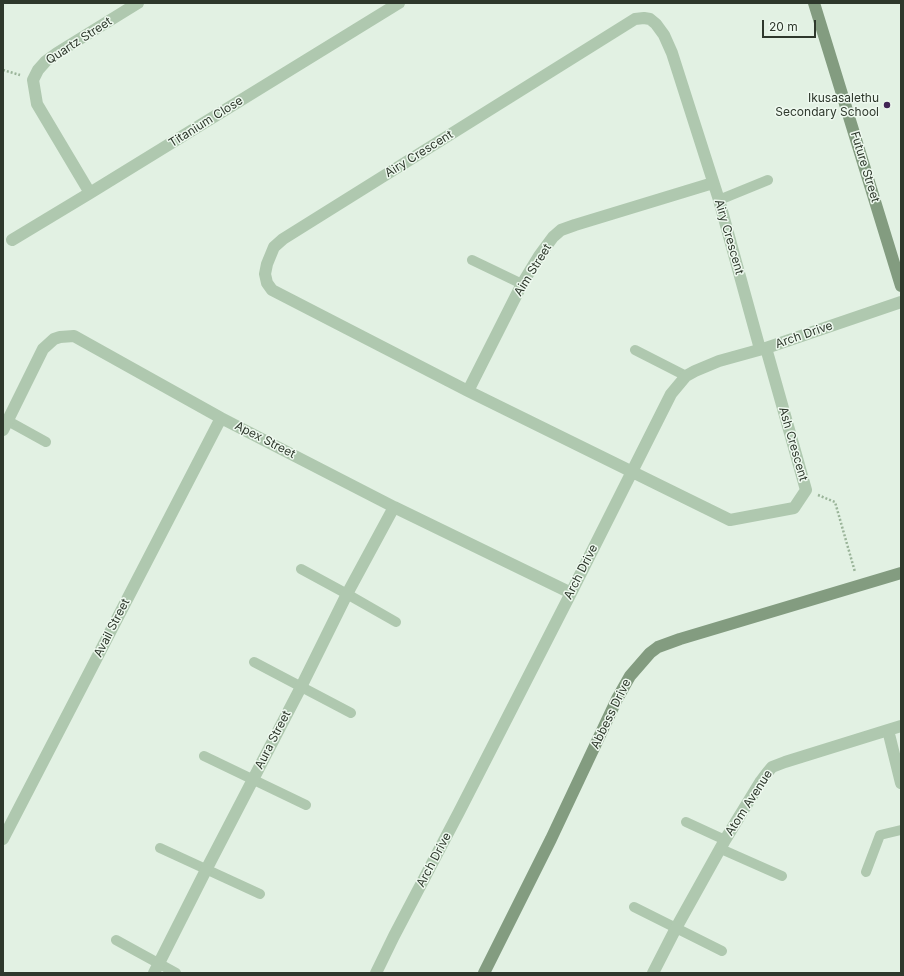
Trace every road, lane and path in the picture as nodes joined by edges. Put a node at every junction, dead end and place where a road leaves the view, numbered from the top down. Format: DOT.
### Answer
graph roads {
  1 [pos="138,3"];
  2 [pos="399,3"];
  3 [pos="814,3"];
  4 [pos="768,180"];
  5 [pos="713,183"];
  6 [pos="90,193"];
  7 [pos="719,200"];
  8 [pos="12,240"];
  9 [pos="472,260"];
  10 [pos="522,284"];
  11 [pos="901,286"];
  12 [pos="901,302"];
  13 [pos="763,348"];
  14 [pos="635,350"];
  15 [pos="686,376"];
  16 [pos="468,391"];
  17 [pos="221,418"];
  18 [pos="5,425"];
  19 [pos="46,442"];
  20 [pos="631,472"];
  21 [pos="806,490"];
  22 [pos="394,507"];
  23 [pos="301,569"];
  24 [pos="901,573"];
  25 [pos="859,586"];
  26 [pos="571,593"];
  27 [pos="347,594"];
  28 [pos="396,622"];
  29 [pos="254,662"];
  30 [pos="301,686"];
  31 [pos="351,713"];
  32 [pos="901,726"];
  33 [pos="888,730"];
  34 [pos="204,756"];
  35 [pos="253,780"];
  36 [pos="901,783"];
  37 [pos="306,805"];
  38 [pos="686,822"];
  39 [pos="901,830"];
  40 [pos="3,839"];
  41 [pos="723,845"];
  42 [pos="160,848"];
  43 [pos="206,870"];
  44 [pos="866,872"];
  45 [pos="782,876"];
  46 [pos="260,894"];
  47 [pos="634,907"];
  48 [pos="676,928"];
  49 [pos="116,940"];
  50 [pos="722,951"];
  51 [pos="157,968"];
  52 [pos="176,973"];
  53 [pos="376,973"];
  54 [pos="484,973"];
  55 [pos="653,973"];
  1 -- 6 [label="street, Quartz Street"];
  2 -- 6 [label="street, Titanium Close"];
  3 -- 11 [label="street, Future Street"];
  4 -- 7 [label="lane"];
  5 -- 7 [label="street, Airy Crescent"];
  5 -- 10 [label="street, Aim Street"];
  5 -- 16 [label="street, Airy Crescent"];
  6 -- 8 [label="street, Titanium Close"];
  7 -- 13 [label="street, Airy Crescent"];
  9 -- 10 [label="lane"];
  10 -- 16 [label="street, Aim Street"];
  12 -- 13 [label="street, Arch Drive"];
  13 -- 15 [label="street, Arch Drive"];
  13 -- 21 [label="street, Ash Crescent"];
  14 -- 15 [label="lane"];
  15 -- 20 [label="street, Arch Drive"];
  16 -- 20 [label="street, Airy Crescent"];
  17 -- 18 [label="street, Apex Street"];
  17 -- 22 [label="street, Apex Street"];
  17 -- 40 [label="street, Avail Street"];
  18 -- 19 [label="lane"];
  20 -- 21 [label="street, Ash Crescent"];
  20 -- 26 [label="street, Arch Drive"];
  21 -- 25 [label="path"];
  22 -- 26 [label="street, Apex Street"];
  22 -- 27 [label="street, Aura Street"];
  23 -- 27 [label="lane"];
  24 -- 25 [label="street, Abbess Drive"];
  25 -- 54 [label="street, Abbess Drive"];
  26 -- 53 [label="street, Arch Drive"];
  27 -- 28 [label="lane"];
  27 -- 30 [label="street, Aura Street"];
  29 -- 30 [label="lane"];
  30 -- 31 [label="lane"];
  30 -- 35 [label="street, Aura Street"];
  32 -- 33 [label="street, Atom Avenue"];
  33 -- 36 [label="street"];
  33 -- 41 [label="street, Atom Avenue"];
  34 -- 35 [label="lane"];
  35 -- 37 [label="lane"];
  35 -- 43 [label="street, Aura Street"];
  38 -- 41 [label="lane"];
  39 -- 44 [label="lane"];
  41 -- 45 [label="lane"];
  41 -- 48 [label="street, Atom Avenue"];
  42 -- 43 [label="lane"];
  43 -- 46 [label="lane"];
  43 -- 51 [label="street, Aura Street"];
  47 -- 48 [label="lane"];
  48 -- 50 [label="lane"];
  48 -- 55 [label="street, Atom Avenue"];
  49 -- 51 [label="lane"];
  51 -- 52 [label="lane"];
}
